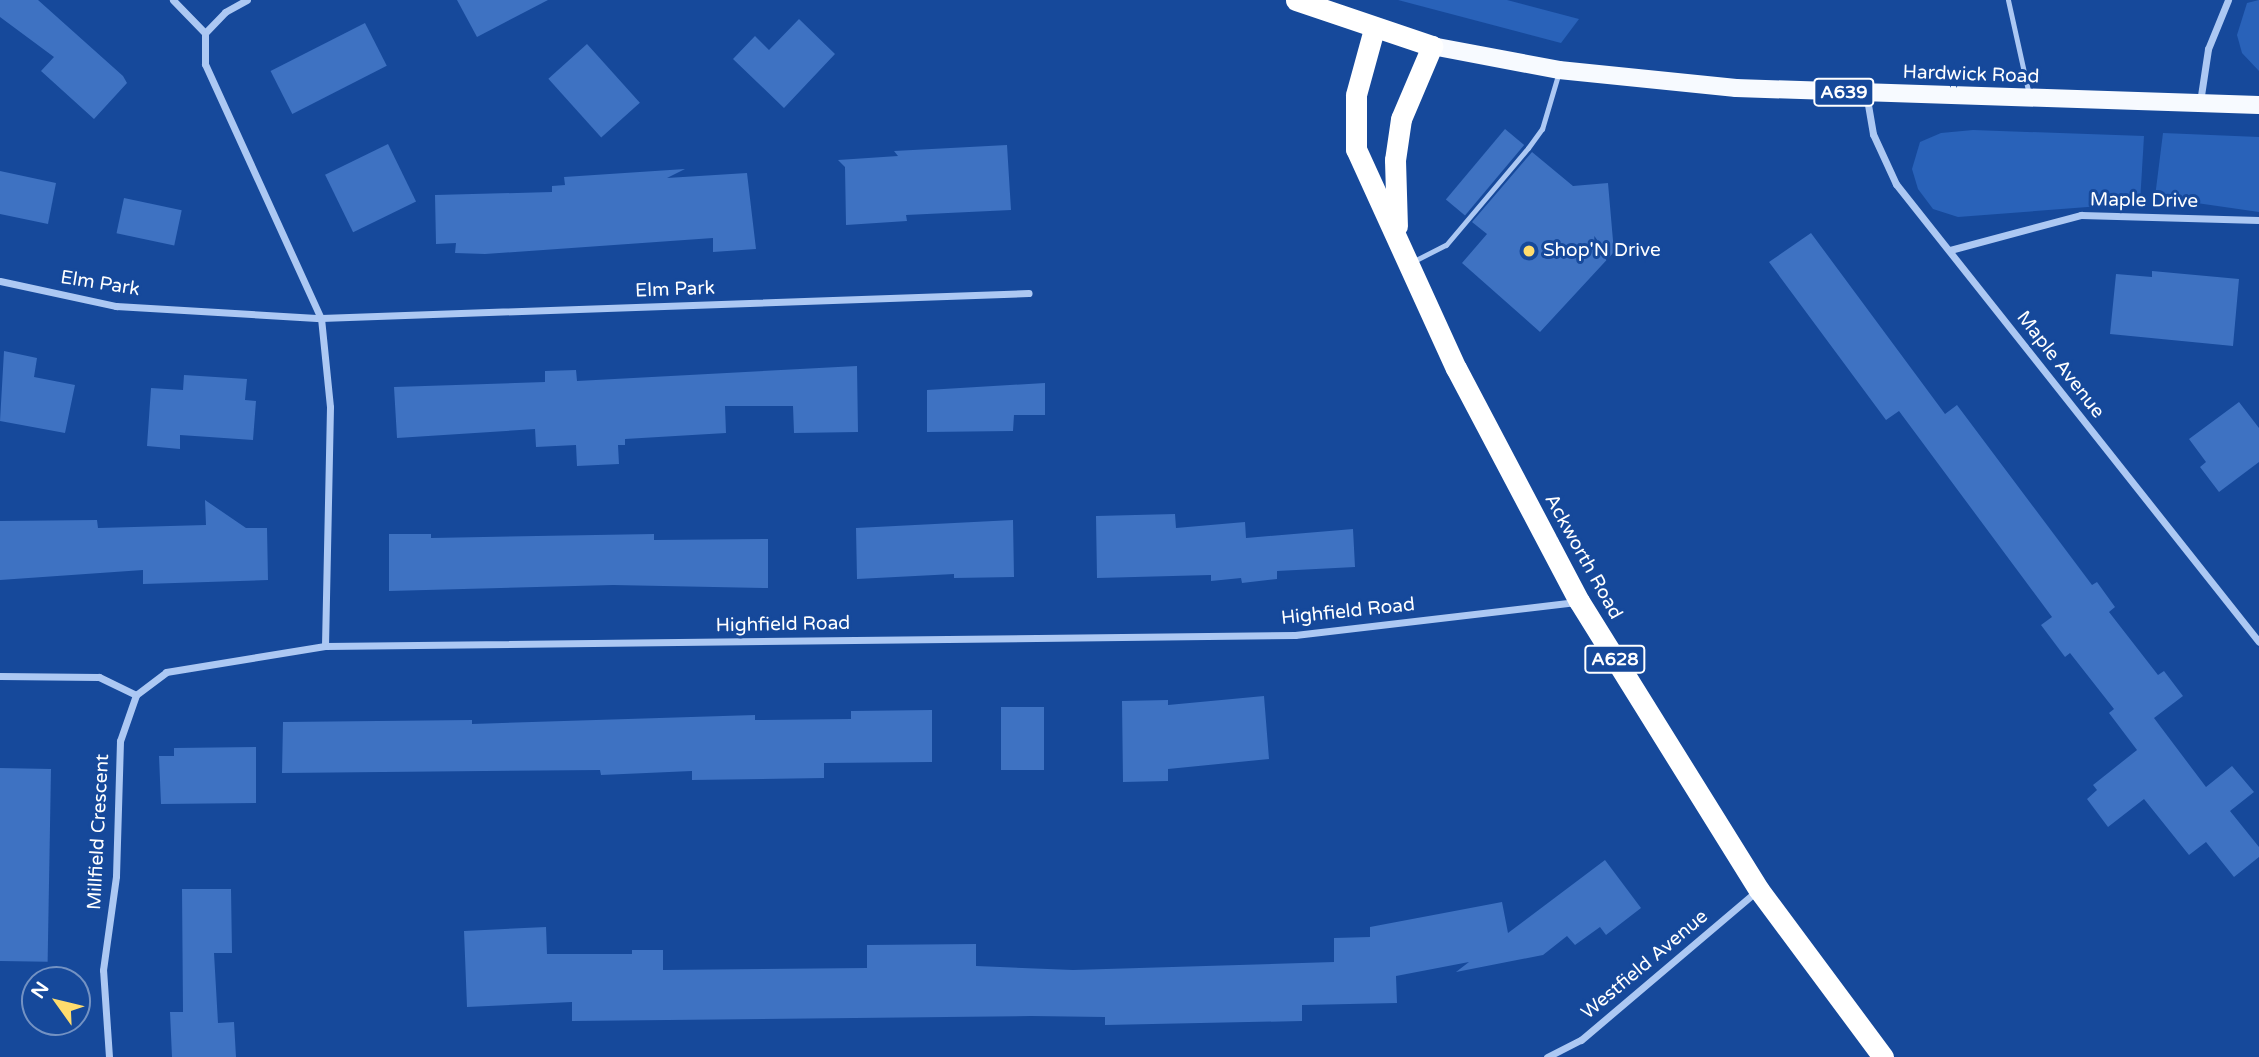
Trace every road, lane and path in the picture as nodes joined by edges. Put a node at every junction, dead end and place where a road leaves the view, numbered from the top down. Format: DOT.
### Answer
graph roads {
  1 [pos="173,0"];
  2 [pos="247,0"];
  3 [pos="1296,0"];
  4 [pos="2008,0"];
  5 [pos="2228,0"];
  6 [pos="1374,29"];
  7 [pos="205,33"];
  8 [pos="1432,47"];
  9 [pos="1559,70"];
  10 [pos="1866,93"];
  11 [pos="2030,99"];
  12 [pos="2200,102"];
  13 [pos="2259,105"];
  14 [pos="2259,219"];
  15 [pos="1397,231"];
  16 [pos="1950,250"];
  17 [pos="1409,264"];
  18 [pos="0,281"];
  19 [pos="1029,293"];
  20 [pos="321,318"];
  21 [pos="1579,601"];
  22 [pos="2259,642"];
  23 [pos="325,646"];
  24 [pos="0,676"];
  25 [pos="136,695"];
  26 [pos="1759,890"];
  27 [pos="109,1057"];
  28 [pos="1547,1057"];
  29 [pos="1883,1057"];
  1 -- 7 [label="street"];
  2 -- 7 [label="street"];
  3 -- 6 [label="highway, A639"];
  4 -- 11 [label="lane"];
  5 -- 12 [label="street"];
  6 -- 8 [label="highway, A639"];
  6 -- 15 [label="highway, Ackworth Road"];
  7 -- 20 [label="street"];
  8 -- 9 [label="main road, Hardwick Road / A639"];
  8 -- 15 [label="highway, Ackworth Road"];
  9 -- 10 [label="main road, Hardwick Road / A639"];
  9 -- 17 [label="lane"];
  10 -- 11 [label="main road, Hardwick Road / A639"];
  10 -- 16 [label="street, Maple Avenue"];
  11 -- 12 [label="main road, Hardwick Road / A639"];
  12 -- 13 [label="main road, Hardwick Road / A639"];
  14 -- 16 [label="street, Maple Drive"];
  15 -- 17 [label="highway, Ackworth Road / A628"];
  16 -- 22 [label="street, Maple Avenue"];
  17 -- 21 [label="highway, Ackworth Road / A628"];
  18 -- 20 [label="street, Elm Park"];
  19 -- 20 [label="street, Elm Park"];
  20 -- 23 [label="street"];
  21 -- 23 [label="street, Highfield Road"];
  21 -- 26 [label="highway, Ackworth Road / A628"];
  23 -- 25 [label="street, Highfield Road"];
  24 -- 25 [label="street"];
  25 -- 27 [label="street, Millfield Crescent"];
  26 -- 28 [label="street, Westfield Avenue"];
  26 -- 29 [label="highway, Ackworth Road / A628"];
}
